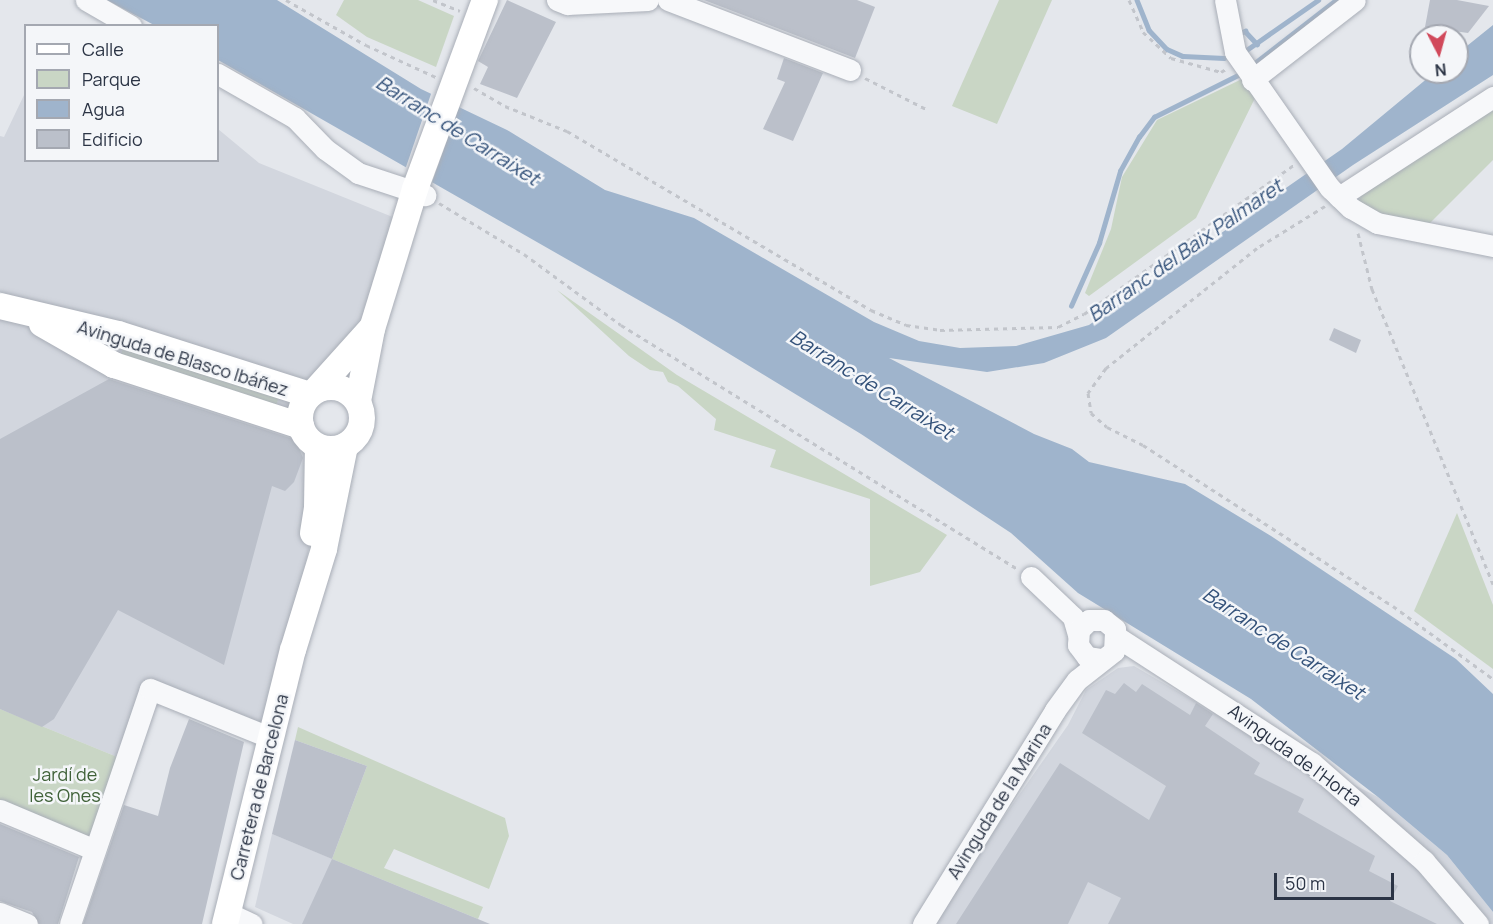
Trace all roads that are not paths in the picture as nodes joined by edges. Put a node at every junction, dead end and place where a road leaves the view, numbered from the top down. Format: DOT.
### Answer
graph roads {
  1 [pos="86,0"];
  2 [pos="557,0"];
  3 [pos="648,0"];
  4 [pos="1225,0"];
  5 [pos="1355,0"];
  6 [pos="673,1"];
  7 [pos="475,7"];
  8 [pos="128,24"];
  9 [pos="850,70"];
  10 [pos="1247,72"];
  11 [pos="219,75"];
  12 [pos="1493,97"];
  13 [pos="419,189"];
  14 [pos="1340,198"];
  15 [pos="1493,246"];
  16 [pos="10,309"];
  17 [pos="372,329"];
  18 [pos="118,334"];
  19 [pos="88,340"];
  20 [pos="114,365"];
  21 [pos="313,392"];
  22 [pos="358,401"];
  23 [pos="301,426"];
  24 [pos="345,446"];
  25 [pos="318,447"];
  26 [pos="1031,577"];
  27 [pos="1063,604"];
  28 [pos="1094,619"];
  29 [pos="1117,637"];
  30 [pos="1079,641"];
  31 [pos="293,650"];
  32 [pos="1148,656"];
  33 [pos="1105,657"];
  34 [pos="1077,680"];
  35 [pos="271,738"];
  36 [pos="0,810"];
  37 [pos="93,849"];
  38 [pos="0,913"];
  39 [pos="226,918"];
  40 [pos="27,924"];
  41 [pos="70,924"];
  42 [pos="252,924"];
  43 [pos="923,924"];
  44 [pos="1478,924"];
  1 -- 8 [label="street"];
  2 -- 3 [label="street"];
  4 -- 10 [label="street"];
  5 -- 10 [label="street"];
  6 -- 9 [label="street"];
  7 -- 13 [label="main road"];
  10 -- 14 [label="street"];
  11 -- 13 [label="street"];
  12 -- 14 [label="street"];
  13 -- 17 [label="main road"];
  14 -- 15 [label="street"];
  16 -- 19 [label="main road, Avinguda de Blasco Ibáñez"];
  17 -- 21 [label="main road"];
  17 -- 22 [label="main road"];
  18 -- 19 [label="main road, Avinguda de Blasco Ibáñez"];
  18 -- 20 [label="main road"];
  18 -- 21 [label="main road, Avinguda de Blasco Ibáñez"];
  19 -- 20 [label="main road, Avinguda de Blasco Ibáñez"];
  20 -- 23 [label="main road, Avinguda de Blasco Ibáñez"];
  21 -- 22 [label="main road"];
  21 -- 23 [label="main road"];
  22 -- 24 [label="main road"];
  23 -- 25 [label="main road"];
  24 -- 25 [label="main road"];
  24 -- 31 [label="main road, Carretera de Barcelona"];
  25 -- 31 [label="main road, Carretera de Barcelona"];
  26 -- 27 [label="street"];
  27 -- 28 [label="street"];
  27 -- 30 [label="street"];
  28 -- 29 [label="street"];
  28 -- 30 [label="street"];
  29 -- 32 [label="street, Avinguda de l'Horta"];
  29 -- 33 [label="street"];
  30 -- 33 [label="street"];
  30 -- 34 [label="street, Avinguda de la Marina"];
  31 -- 35 [label="main road, Carretera de Barcelona"];
  32 -- 33 [label="street"];
  32 -- 44 [label="street, Avinguda de l'Horta"];
  33 -- 34 [label="street, Avinguda de la Marina"];
  34 -- 43 [label="street, Avinguda de la Marina"];
  35 -- 37 [label="street"];
  35 -- 39 [label="main road, Carretera de Barcelona"];
  36 -- 37 [label="street"];
  37 -- 41 [label="street"];
  38 -- 40 [label="street"];
  39 -- 42 [label="street"];
}
